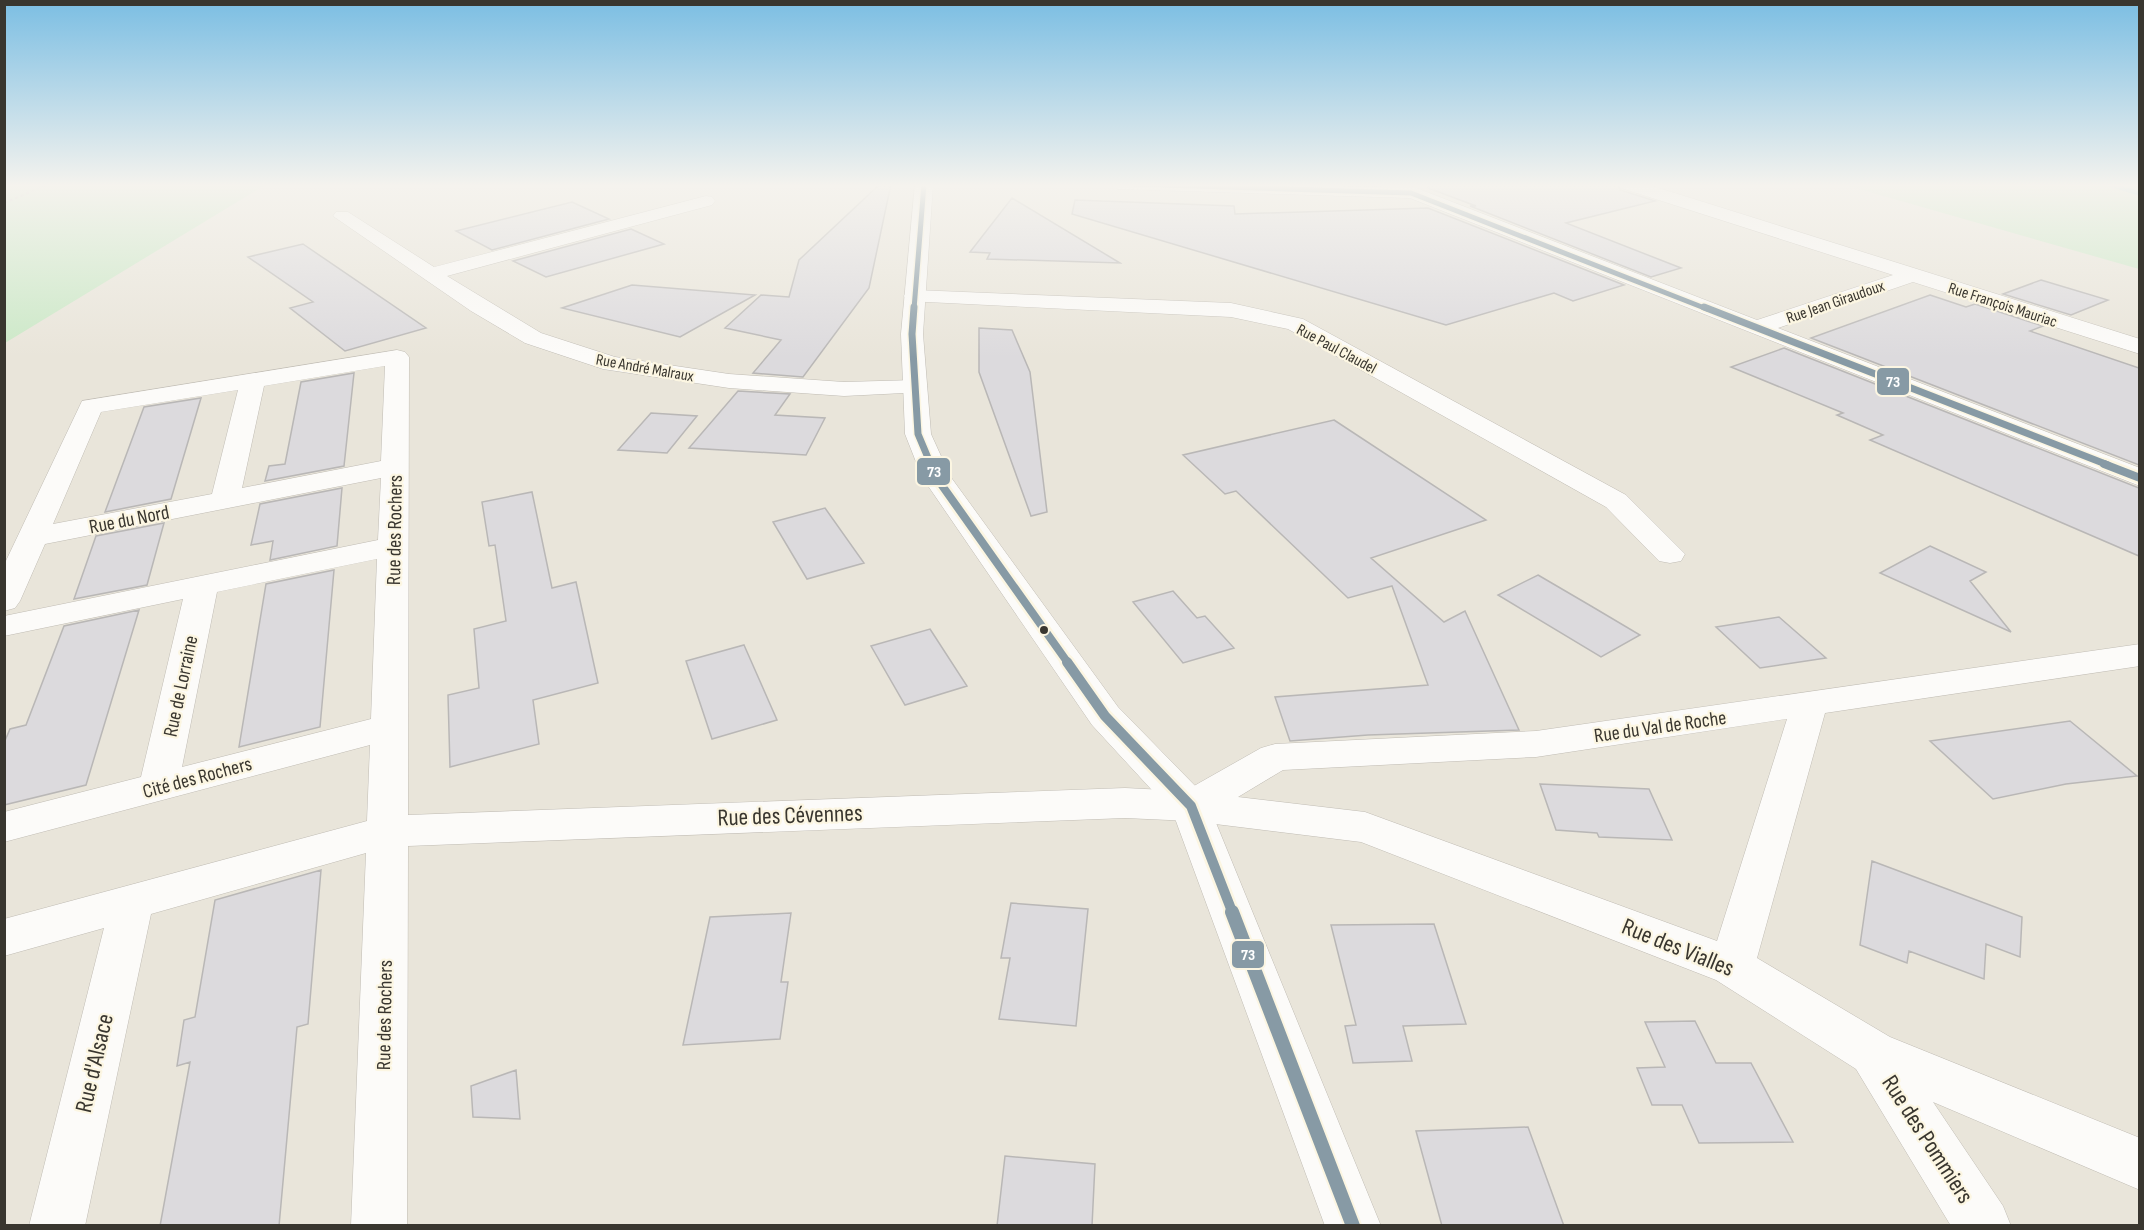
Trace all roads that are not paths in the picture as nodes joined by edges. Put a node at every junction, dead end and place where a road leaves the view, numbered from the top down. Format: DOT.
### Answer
graph roads {
  1 [pos="381,241"];
  2 [pos="554,241"];
  3 [pos="919,241"];
  4 [pos="1535,241"];
  5 [pos="1807,241"];
  6 [pos="431,274"];
  7 [pos="1913,275"];
  8 [pos="915,296"];
  9 [pos="1757,328"];
  10 [pos="2139,347"];
  11 [pos="253,380"];
  12 [pos="915,387"];
  13 [pos="395,467"];
  14 [pos="2139,478"];
  15 [pos="225,500"];
  16 [pos="32,537"];
  17 [pos="394,546"];
  18 [pos="1670,554"];
  19 [pos="202,585"];
  20 [pos="4,601"];
  21 [pos="4,626"];
  22 [pos="2139,655"];
  23 [pos="1810,704"];
  24 [pos="390,727"];
  25 [pos="158,787"];
  26 [pos="1191,806"];
  27 [pos="4,827"];
  28 [pos="388,831"];
  29 [pos="132,901"];
  30 [pos="4,938"];
  31 [pos="1732,966"];
  32 [pos="1873,1053"];
  33 [pos="2139,1164"];
  34 [pos="57,1226"];
  35 [pos="379,1226"];
  36 [pos="1353,1226"];
  37 [pos="1983,1226"];
  1 -- 6 [label="street, Rue André Malraux"];
  2 -- 6 [label="street"];
  3 -- 8 [label="street"];
  4 -- 9 [label="street"];
  5 -- 7 [label="street, Rue François Mauriac"];
  6 -- 12 [label="street, Rue André Malraux"];
  7 -- 9 [label="street, Rue Jean Giraudoux"];
  7 -- 10 [label="street, Rue François Mauriac"];
  8 -- 12 [label="street"];
  8 -- 18 [label="street, Rue Paul Claudel"];
  9 -- 14 [label="street"];
  11 -- 13 [label="street, Rue des Rochers"];
  11 -- 15 [label="street"];
  11 -- 16 [label="street, Rue des Rochers"];
  12 -- 26 [label="street"];
  13 -- 15 [label="street, Rue du Nord"];
  13 -- 17 [label="street, Rue des Rochers"];
  15 -- 16 [label="street, Rue du Nord"];
  16 -- 20 [label="street, Rue des Rochers"];
  17 -- 19 [label="street"];
  17 -- 24 [label="street, Rue des Rochers"];
  19 -- 21 [label="street"];
  19 -- 25 [label="street, Rue de Lorraine"];
  22 -- 23 [label="street, Rue du Val de Roche"];
  23 -- 26 [label="street, Rue du Val de Roche"];
  23 -- 31 [label="street"];
  24 -- 25 [label="street, Cité des Rochers"];
  24 -- 28 [label="street, Rue des Rochers"];
  25 -- 27 [label="street, Cité des Rochers"];
  26 -- 28 [label="street, Rue des Cévennes"];
  26 -- 31 [label="street, Rue des Vialles"];
  26 -- 36 [label="street"];
  28 -- 29 [label="street, Rue des Cévennes"];
  28 -- 35 [label="street, Rue des Rochers"];
  29 -- 30 [label="street, Rue des Cévennes"];
  29 -- 34 [label="street, Rue d'Alsace"];
  31 -- 32 [label="street, Rue des Vialles"];
  32 -- 33 [label="street, Rue des Vialles"];
  32 -- 37 [label="street, Rue des Pommiers"];
}
